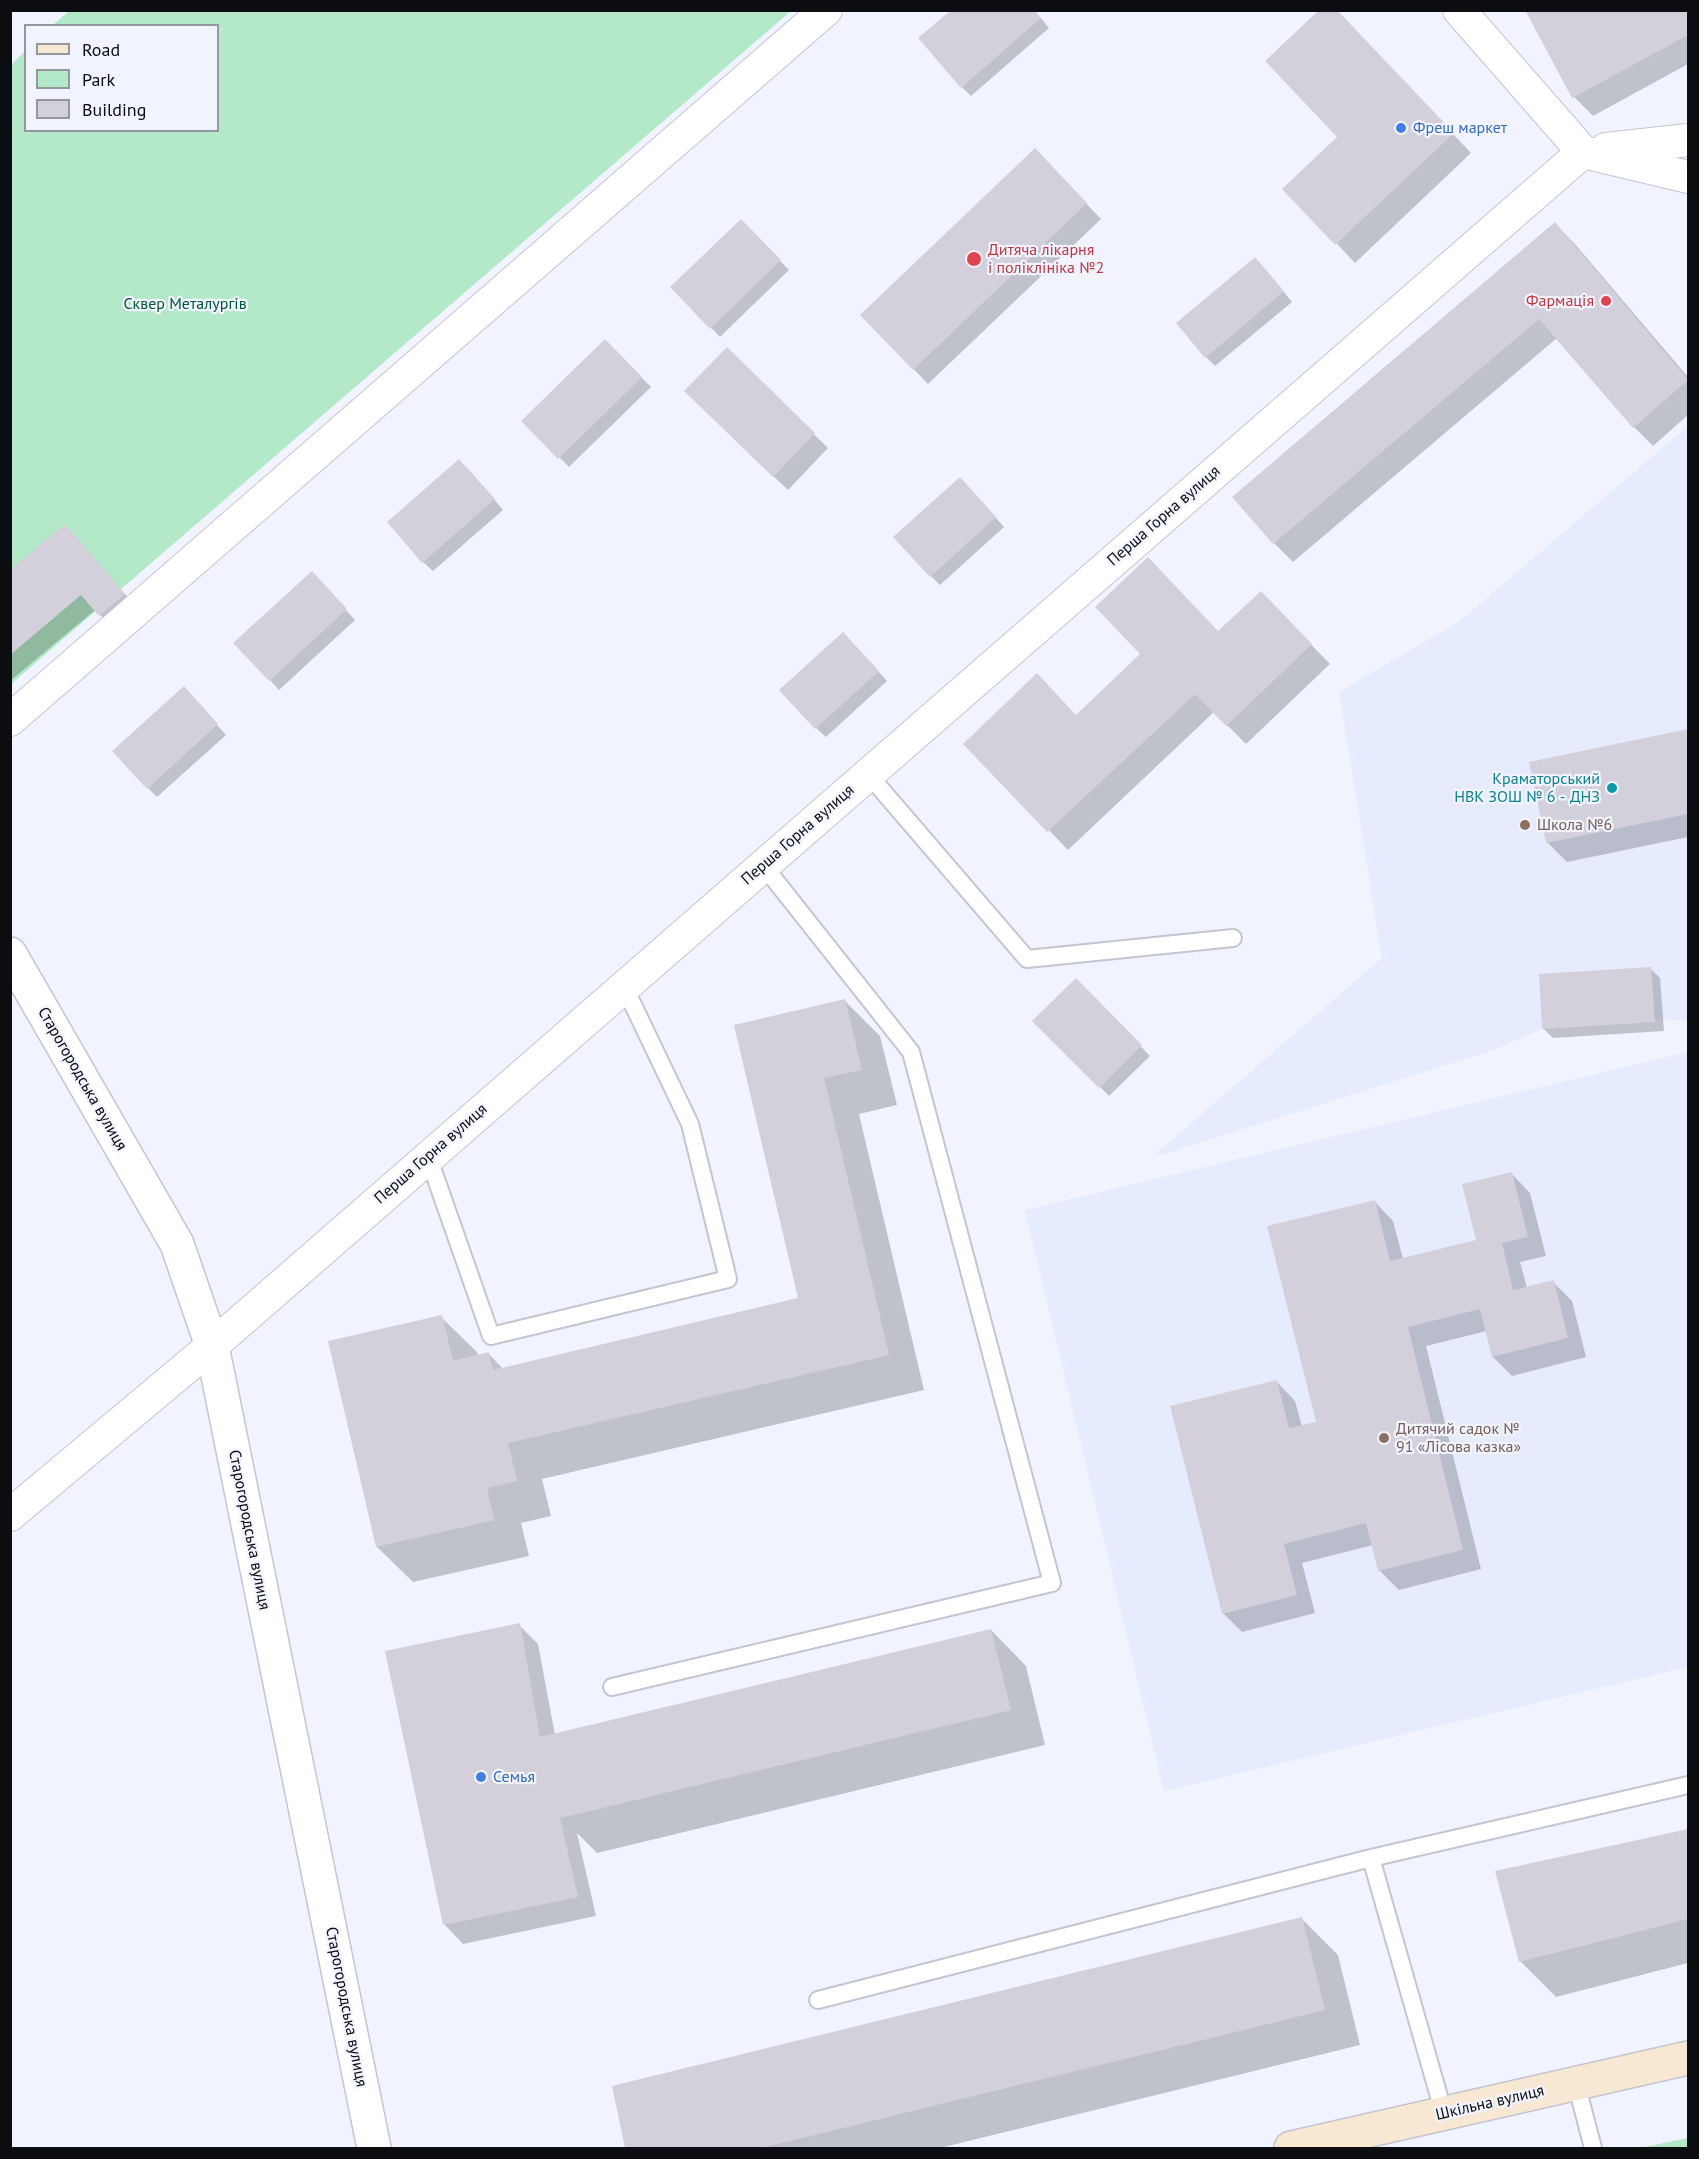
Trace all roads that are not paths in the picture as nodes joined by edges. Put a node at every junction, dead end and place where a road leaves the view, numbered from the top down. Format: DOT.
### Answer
graph roads {
  1 [pos="826,10"];
  2 [pos="1459,10"];
  3 [pos="1689,140"];
  4 [pos="1583,152"];
  5 [pos="1689,177"];
  6 [pos="10,720"];
  7 [pos="867,774"];
  8 [pos="763,865"];
  9 [pos="1233,938"];
  10 [pos="10,954"];
  11 [pos="624,986"];
  12 [pos="428,1156"];
  13 [pos="212,1346"];
  14 [pos="10,1515"];
  15 [pos="612,1687"];
  16 [pos="1689,1785"];
  17 [pos="1371,1858"];
  18 [pos="818,2000"];
  19 [pos="1689,2058"];
  20 [pos="1576,2083"];
  21 [pos="1444,2114"];
  22 [pos="374,2148"];
  23 [pos="1292,2148"];
  24 [pos="1593,2148"];
  1 -- 6 [label="street"];
  2 -- 4 [label="street"];
  3 -- 4 [label="street"];
  4 -- 5 [label="street"];
  4 -- 7 [label="street, Перша Горна вулиця"];
  7 -- 8 [label="street, Перша Горна вулиця"];
  7 -- 9 [label="lane"];
  8 -- 11 [label="street, Перша Горна вулиця"];
  8 -- 15 [label="lane"];
  10 -- 13 [label="street, Старогородська вулиця"];
  11 -- 12 [label="street, Перша Горна вулиця"];
  11 -- 12 [label="lane"];
  12 -- 13 [label="street, Перша Горна вулиця"];
  13 -- 14 [label="street, Перша Горна вулиця"];
  13 -- 22 [label="street, Старогородська вулиця"];
  16 -- 17 [label="lane"];
  17 -- 18 [label="lane"];
  17 -- 21 [label="lane"];
  19 -- 20 [label="main road, Шкільна вулиця"];
  20 -- 21 [label="main road, Шкільна вулиця"];
  20 -- 24 [label="lane"];
  21 -- 23 [label="main road, Шкільна вулиця"];
}
